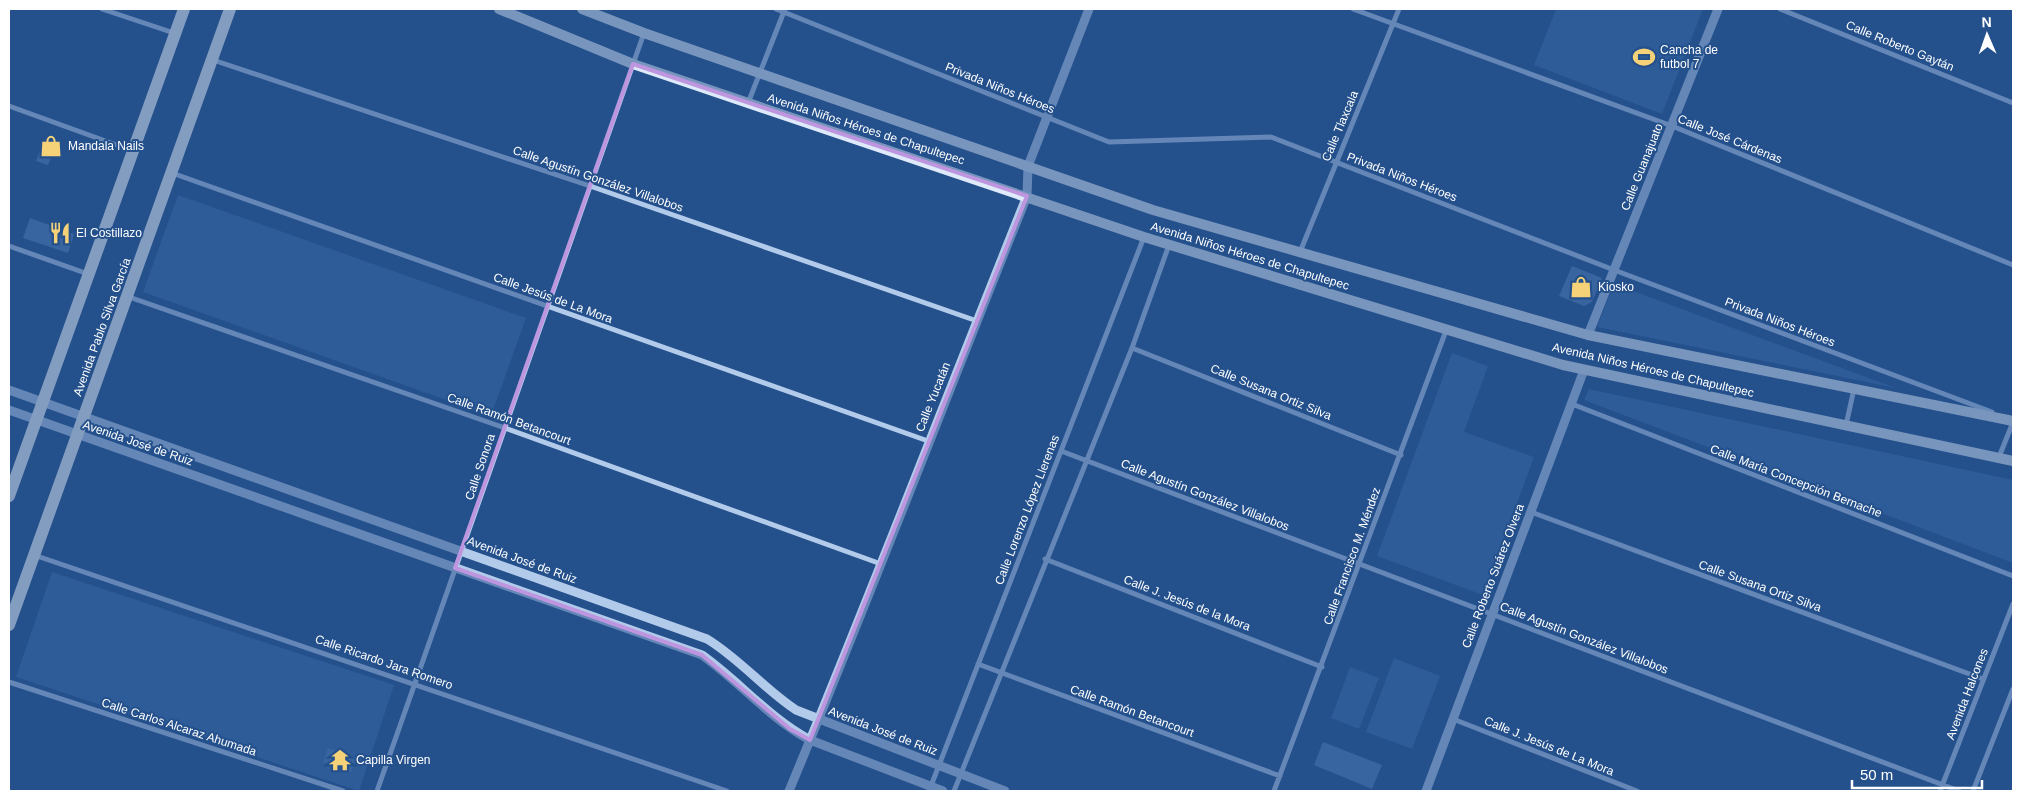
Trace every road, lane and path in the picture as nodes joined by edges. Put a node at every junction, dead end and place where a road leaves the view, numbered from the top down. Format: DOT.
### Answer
graph roads {
  1 [pos="102,9"];
  2 [pos="184,9"];
  3 [pos="230,9"];
  4 [pos="499,9"];
  5 [pos="582,9"];
  6 [pos="776,9"];
  7 [pos="1089,9"];
  8 [pos="1353,9"];
  9 [pos="1399,9"];
  10 [pos="1718,9"];
  11 [pos="1780,9"];
  12 [pos="785,10"];
  13 [pos="1393,25"];
  14 [pos="175,33"];
  15 [pos="644,33"];
  16 [pos="212,59"];
  17 [pos="633,64"];
  18 [pos="760,73"];
  19 [pos="2013,102"];
  20 [pos="748,103"];
  21 [pos="9,106"];
  22 [pos="1047,118"];
  23 [pos="1672,126"];
  24 [pos="133,151"];
  25 [pos="1336,162"];
  26 [pos="1028,166"];
  27 [pos="171,173"];
  28 [pos="590,186"];
  29 [pos="1027,196"];
  30 [pos="1144,237"];
  31 [pos="1170,245"];
  32 [pos="9,246"];
  33 [pos="1300,252"];
  34 [pos="2013,265"];
  35 [pos="1614,270"];
  36 [pos="88,274"];
  37 [pos="127,296"];
  38 [pos="547,306"];
  39 [pos="977,321"];
  40 [pos="1447,328"];
  41 [pos="1588,335"];
  42 [pos="1132,348"];
  43 [pos="1584,370"];
  44 [pos="1854,389"];
  45 [pos="9,390"];
  46 [pos="43,402"];
  47 [pos="1572,404"];
  48 [pos="9,410"];
  49 [pos="84,417"];
  50 [pos="37,420"];
  51 [pos="2013,421"];
  52 [pos="1846,425"];
  53 [pos="505,428"];
  54 [pos="78,435"];
  55 [pos="928,441"];
  56 [pos="1061,451"];
  57 [pos="1401,454"];
  58 [pos="1999,457"];
  59 [pos="1086,461"];
  60 [pos="2013,461"];
  61 [pos="9,496"];
  62 [pos="1531,512"];
  63 [pos="461,552"];
  64 [pos="34,554"];
  65 [pos="1046,559"];
  66 [pos="882,564"];
  67 [pos="1359,564"];
  68 [pos="455,568"];
  69 [pos="2013,576"];
  70 [pos="2013,604"];
  71 [pos="1492,614"];
  72 [pos="9,625"];
  73 [pos="978,664"];
  74 [pos="1322,667"];
  75 [pos="1002,673"];
  76 [pos="1983,679"];
  77 [pos="9,682"];
  78 [pos="415,683"];
  79 [pos="2013,689"];
  80 [pos="1453,719"];
  81 [pos="820,720"];
  82 [pos="810,740"];
  83 [pos="939,766"];
  84 [pos="960,774"];
  85 [pos="1280,776"];
  86 [pos="1942,785"];
  87 [pos="930,789"];
  88 [pos="343,791"];
  89 [pos="377,791"];
  90 [pos="727,791"];
  91 [pos="789,791"];
  92 [pos="943,791"];
  93 [pos="954,791"];
  94 [pos="1005,791"];
  95 [pos="1274,791"];
  96 [pos="1426,791"];
  97 [pos="1637,791"];
  98 [pos="1940,791"];
  99 [pos="1959,791"];
  100 [pos="1973,791"];
  1 -- 14 [label="street"];
  2 -- 14 [label="main road"];
  3 -- 16 [label="main road, Avenida Pablo Silva García"];
  4 -- 17 [label="main road, Avenida Niños Héroes de Chapultepec"];
  5 -- 15 [label="main road, Avenida Niños Héroes de Chapultepec"];
  6 -- 12 [label="street, Privada Niños Héroes"];
  7 -- 22 [label="street, Calle Yucatán"];
  8 -- 13 [label="street, Calle José Cárdenas"];
  9 -- 13 [label="street, Calle Tlaxcala"];
  10 -- 23 [label="street, Calle Guanajuato"];
  11 -- 19 [label="street, Calle Roberto Gaytán"];
  12 -- 18 [label="street"];
  12 -- 22 [label="street, Privada Niños Héroes"];
  13 -- 23 [label="street, Calle José Cárdenas"];
  13 -- 25 [label="street, Calle Tlaxcala"];
  14 -- 24 [label="main road"];
  15 -- 17 [label="street, Calle Sonora"];
  15 -- 18 [label="main road, Avenida Niños Héroes de Chapultepec"];
  16 -- 27 [label="main road, Avenida Pablo Silva García"];
  16 -- 28 [label="street, Calle Agustín González Villalobos"];
  17 -- 20 [label="main road, Avenida Niños Héroes de Chapultepec"];
  17 -- 28 [label="street, Calle Sonora"];
  18 -- 20 [label="street"];
  18 -- 26 [label="main road, Avenida Niños Héroes de Chapultepec"];
  20 -- 29 [label="main road, Avenida Niños Héroes de Chapultepec"];
  21 -- 24 [label="street"];
  22 -- 25 [label="street, Privada Niños Héroes"];
  22 -- 26 [label="street, Calle Yucatán"];
  23 -- 34 [label="street, Calle José Cárdenas"];
  23 -- 35 [label="street, Calle Guanajuato"];
  24 -- 36 [label="main road"];
  25 -- 33 [label="street, Calle Tlaxcala"];
  25 -- 35 [label="street, Privada Niños Héroes"];
  26 -- 29 [label="street, Calle Yucatán"];
  26 -- 33 [label="main road, Avenida Niños Héroes de Chapultepec"];
  27 -- 37 [label="main road, Avenida Pablo Silva García"];
  27 -- 38 [label="street, Calle Jesús de La Mora"];
  28 -- 38 [label="street, Calle Sonora"];
  28 -- 39 [label="street, Calle Agustín González Villalobos"];
  29 -- 30 [label="main road, Avenida Niños Héroes de Chapultepec"];
  29 -- 39 [label="street, Calle Yucatán"];
  30 -- 31 [label="main road, Avenida Niños Héroes de Chapultepec"];
  30 -- 56 [label="street, Calle Lorenzo López Llerenas"];
  31 -- 40 [label="main road, Avenida Niños Héroes de Chapultepec"];
  31 -- 42 [label="street"];
  32 -- 36 [label="street"];
  33 -- 41 [label="main road, Avenida Niños Héroes de Chapultepec"];
  35 -- 41 [label="street, Calle Guanajuato"];
  35 -- 51 [label="street, Privada Niños Héroes"];
  36 -- 46 [label="main road"];
  37 -- 49 [label="main road, Avenida Pablo Silva García"];
  37 -- 53 [label="street, Calle Ramón Betancourt"];
  38 -- 53 [label="street, Calle Sonora"];
  38 -- 55 [label="street, Calle Jesús de La Mora"];
  39 -- 55 [label="street, Calle Yucatán"];
  40 -- 43 [label="main road, Avenida Niños Héroes de Chapultepec"];
  40 -- 57 [label="street, Calle Francisco M. Méndez"];
  41 -- 44 [label="main road, Avenida Niños Héroes de Chapultepec"];
  42 -- 57 [label="street, Calle Susana Ortiz Silva"];
  42 -- 59 [label="street"];
  43 -- 47 [label="street, Calle Roberto Suárez Olvera"];
  43 -- 52 [label="main road, Avenida Niños Héroes de Chapultepec"];
  44 -- 51 [label="main road, Avenida Niños Héroes de Chapultepec"];
  44 -- 52 [label="street"];
  45 -- 46 [label="street, Avenida José de Ruiz"];
  46 -- 49 [label="street, Avenida José de Ruiz"];
  46 -- 50 [label="main road"];
  47 -- 62 [label="street, Calle Roberto Suárez Olvera"];
  47 -- 69 [label="street, Calle María Concepción Bernache"];
  48 -- 50 [label="street, Avenida José de Ruiz"];
  49 -- 54 [label="main road, Avenida Pablo Silva García"];
  49 -- 63 [label="street, Avenida José de Ruiz"];
  50 -- 54 [label="street, Avenida José de Ruiz"];
  50 -- 61 [label="main road"];
  51 -- 58 [label="street"];
  52 -- 58 [label="main road, Avenida Niños Héroes de Chapultepec"];
  53 -- 63 [label="street, Calle Sonora"];
  53 -- 66 [label="street, Calle Ramón Betancourt"];
  54 -- 64 [label="main road, Avenida Pablo Silva García"];
  54 -- 68 [label="street, Avenida José de Ruiz"];
  55 -- 66 [label="street, Calle Yucatán"];
  56 -- 59 [label="street, Calle Agustín González Villalobos"];
  56 -- 73 [label="street, Calle Lorenzo López Llerenas"];
  57 -- 67 [label="street, Calle Francisco M. Méndez"];
  58 -- 60 [label="main road, Avenida Niños Héroes de Chapultepec"];
  59 -- 65 [label="street"];
  59 -- 67 [label="street, Calle Agustín González Villalobos"];
  62 -- 71 [label="street, Calle Roberto Suárez Olvera"];
  62 -- 76 [label="street, Calle Susana Ortiz Silva"];
  63 -- 68 [label="street, Calle Sonora"];
  63 -- 81 [label="street, Avenida José de Ruiz"];
  64 -- 72 [label="main road, Avenida Pablo Silva García"];
  64 -- 78 [label="street, Calle Ricardo Jara Romero"];
  65 -- 74 [label="street, Calle J. Jesús de la Mora"];
  65 -- 75 [label="street"];
  66 -- 81 [label="street, Calle Yucatán"];
  67 -- 71 [label="street, Calle Agustín González Villalobos"];
  67 -- 74 [label="street, Calle Francisco M. Méndez"];
  68 -- 78 [label="street, Calle Sonora"];
  68 -- 82 [label="street, Avenida José de Ruiz"];
  70 -- 76 [label="street, Avenida Halcones"];
  71 -- 80 [label="street, Calle Roberto Suárez Olvera"];
  71 -- 86 [label="street, Calle Agustín González Villalobos"];
  73 -- 75 [label="street, Calle Ramón Betancourt"];
  73 -- 83 [label="street, Calle Lorenzo López Llerenas"];
  74 -- 85 [label="street, Calle Francisco M. Méndez"];
  75 -- 84 [label="street"];
  75 -- 85 [label="street, Calle Ramón Betancourt"];
  76 -- 86 [label="street, Avenida Halcones"];
  77 -- 88 [label="street, Calle Carlos Alcaraz Ahumada"];
  78 -- 89 [label="street, Calle Sonora"];
  78 -- 90 [label="street, Calle Ricardo Jara Romero"];
  79 -- 100 [label="street"];
  80 -- 96 [label="street, Calle Roberto Suárez Olvera"];
  80 -- 97 [label="street, Calle J. Jesús de La Mora"];
  81 -- 82 [label="street, Calle Yucatán"];
  81 -- 83 [label="street, Avenida José de Ruiz"];
  82 -- 87 [label="street, Avenida José de Ruiz"];
  82 -- 91 [label="street, Calle Yucatán"];
  83 -- 84 [label="street, Avenida José de Ruiz"];
  83 -- 87 [label="street, Calle Lorenzo López Llerenas"];
  84 -- 93 [label="street"];
  84 -- 94 [label="street, Avenida José de Ruiz"];
  85 -- 95 [label="street, Calle Francisco M. Méndez"];
  86 -- 98 [label="street, Avenida Halcones"];
  86 -- 99 [label="street, Calle Agustín González Villalobos"];
  87 -- 92 [label="street, Avenida José de Ruiz"];
}
